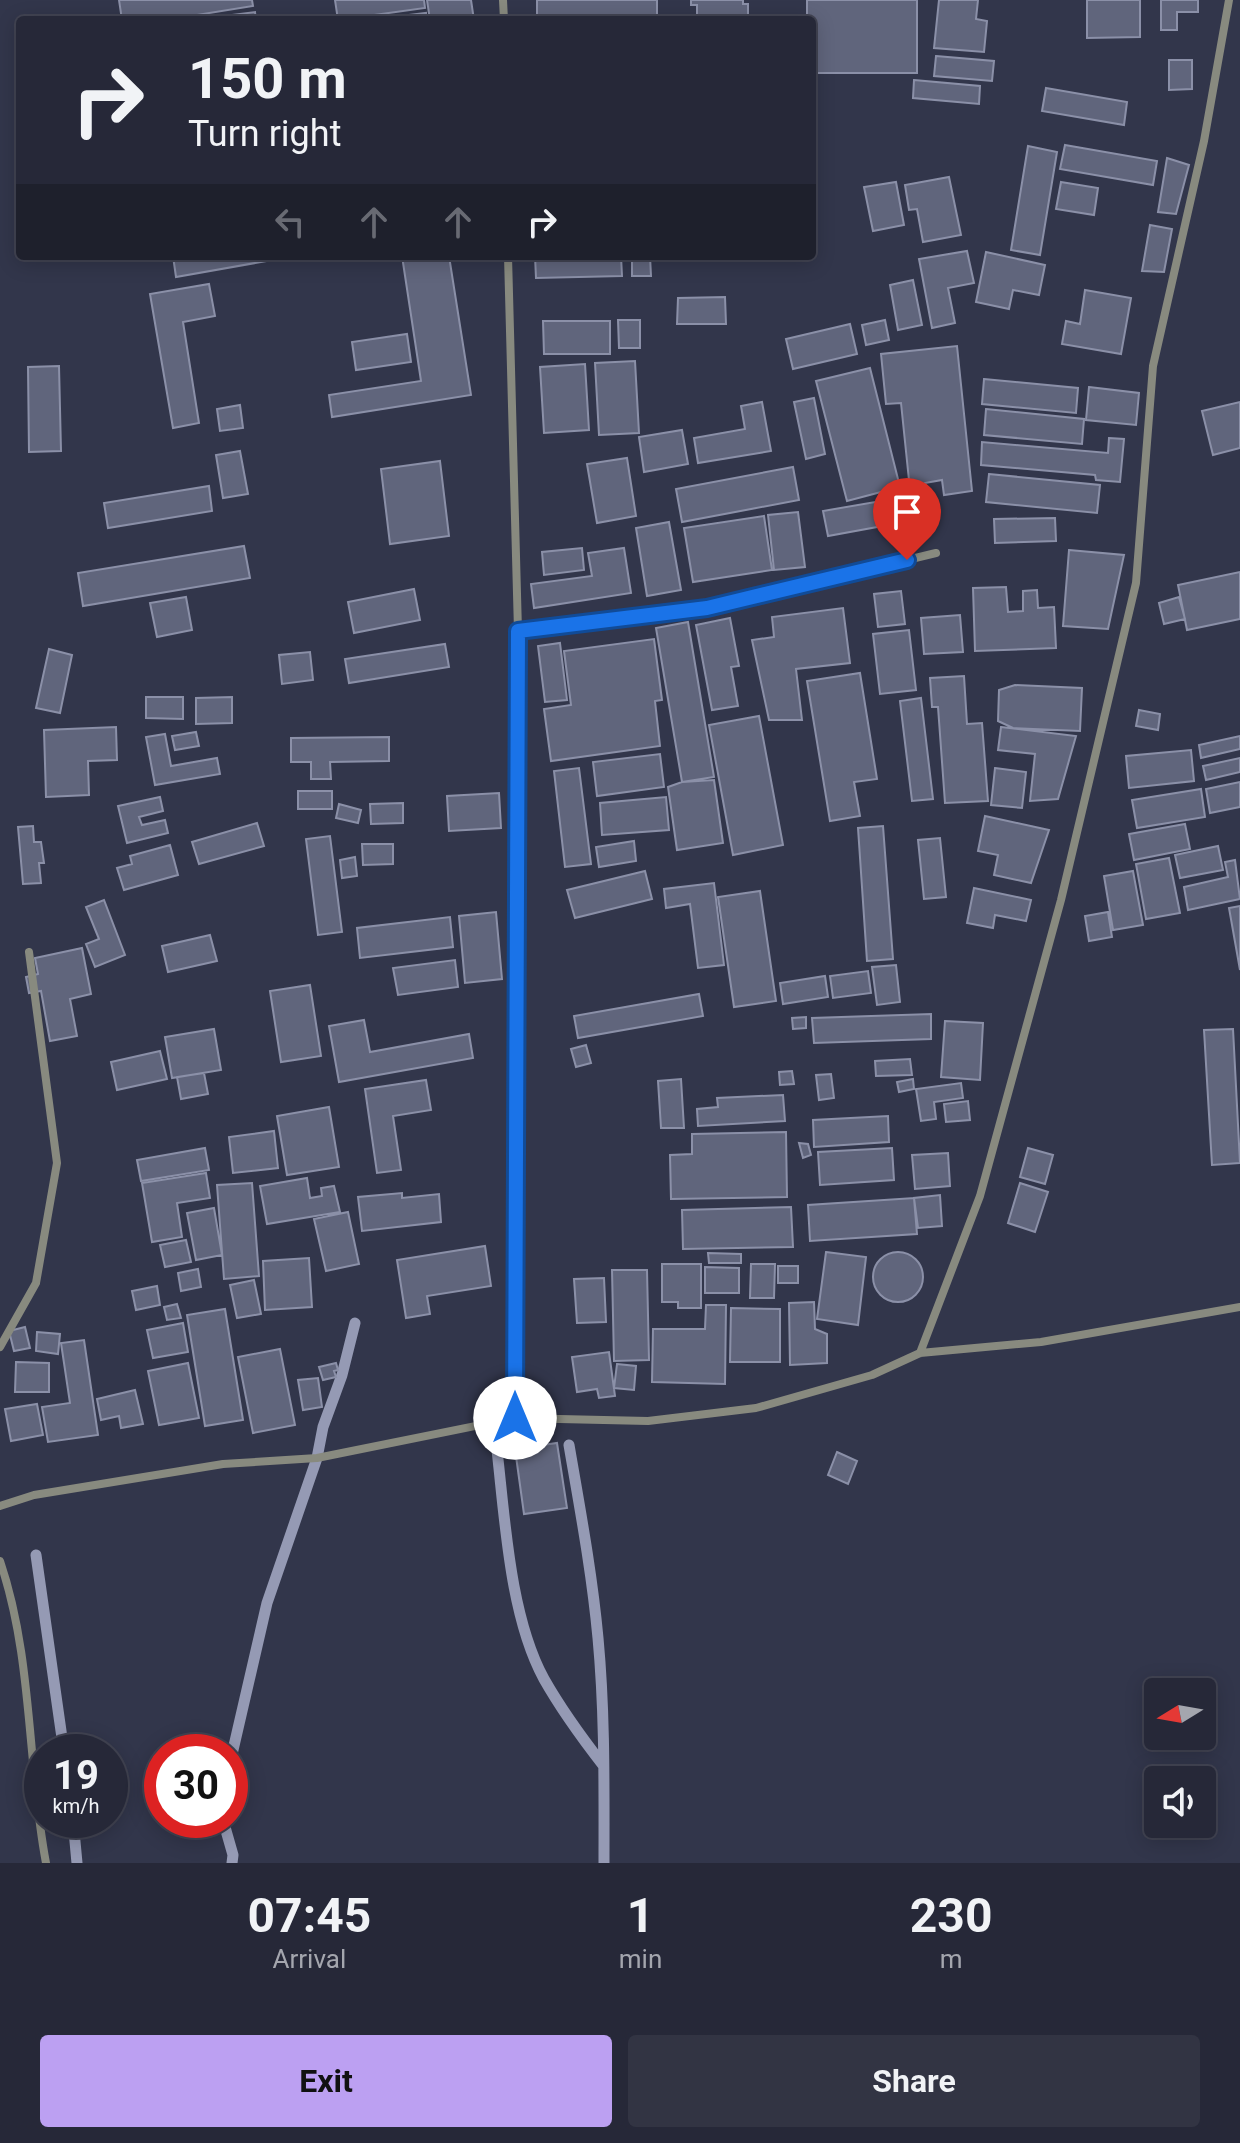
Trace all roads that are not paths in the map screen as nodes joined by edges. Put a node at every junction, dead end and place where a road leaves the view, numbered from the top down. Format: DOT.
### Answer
graph roads {
  1 [pos="1229,0"];
  2 [pos="508,260"];
  3 [pos="936,553"];
  4 [pos="518,631"];
  5 [pos="29,952"];
  6 [pos="1240,1307"];
  7 [pos="0,1347"];
  8 [pos="920,1353"];
  9 [pos="515,1418"];
  10 [pos="0,1506"];
  11 [pos="0,1561"];
  12 [pos="46,1863"];
  1 -- 8 [label="street"];
  2 -- 4 [label="street"];
  3 -- 4 [label="street"];
  4 -- 9 [label="street"];
  5 -- 7 [label="street"];
  6 -- 8 [label="street"];
  8 -- 9 [label="street"];
  9 -- 10 [label="street"];
  11 -- 12 [label="street"];
}
